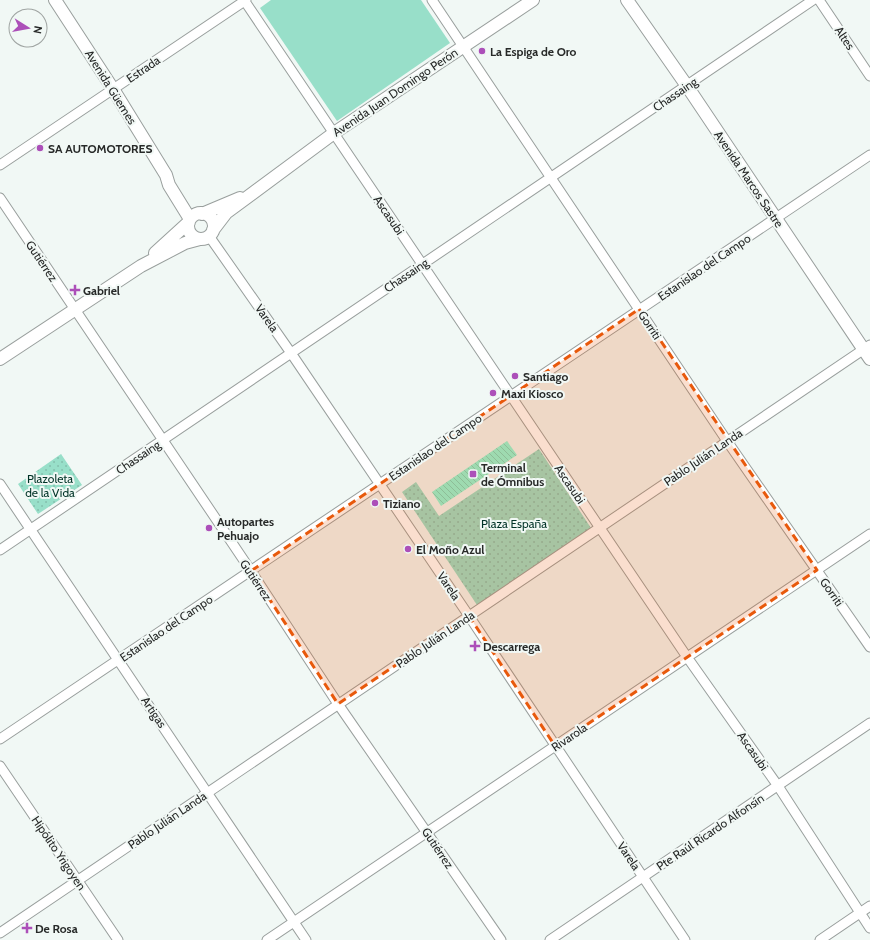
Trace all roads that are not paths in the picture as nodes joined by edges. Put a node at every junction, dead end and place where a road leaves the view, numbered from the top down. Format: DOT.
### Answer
graph roads {
  1 [pos="55,0"];
  2 [pos="245,0"];
  3 [pos="432,0"];
  4 [pos="533,0"];
  5 [pos="627,0"];
  6 [pos="813,0"];
  7 [pos="819,0"];
  8 [pos="464,45"];
  9 [pos="870,76"];
  10 [pos="687,86"];
  11 [pos="113,89"];
  12 [pos="334,133"];
  13 [pos="870,155"];
  14 [pos="0,165"];
  15 [pos="552,177"];
  16 [pos="259,188"];
  17 [pos="0,198"];
  18 [pos="195,217"];
  19 [pos="776,219"];
  20 [pos="207,235"];
  21 [pos="422,264"];
  22 [pos="141,266"];
  23 [pos="74,309"];
  24 [pos="640,310"];
  25 [pos="866,347"];
  26 [pos="291,353"];
  27 [pos="0,359"];
  28 [pos="870,360"];
  29 [pos="511,395"];
  30 [pos="162,441"];
  31 [pos="727,441"];
  32 [pos="0,484"];
  33 [pos="380,484"];
  34 [pos="599,528"];
  35 [pos="30,530"];
  36 [pos="870,534"];
  37 [pos="0,550"];
  38 [pos="816,570"];
  39 [pos="251,571"];
  40 [pos="469,616"];
  41 [pos="870,647"];
  42 [pos="687,657"];
  43 [pos="119,660"];
  44 [pos="338,704"];
  45 [pos="870,724"];
  46 [pos="0,739"];
  47 [pos="556,746"];
  48 [pos="0,766"];
  49 [pos="778,786"];
  50 [pos="208,793"];
  51 [pos="427,832"];
  52 [pos="644,877"];
  53 [pos="78,881"];
  54 [pos="870,906"];
  55 [pos="860,913"];
  56 [pos="294,922"];
  57 [pos="870,928"];
  58 [pos="0,933"];
  59 [pos="118,940"];
  60 [pos="267,940"];
  61 [pos="306,940"];
  62 [pos="501,940"];
  63 [pos="550,940"];
  64 [pos="685,940"];
  65 [pos="820,940"];
  1 -- 11 [label="main road, Avenida Güemes"];
  2 -- 11 [label="street, Estrada"];
  2 -- 12 [label="street, Ascasubi"];
  3 -- 8 [label="street, Gorriti"];
  4 -- 8 [label="main road, Avenida Juan Domingo Perón"];
  5 -- 10 [label="main road, Avenida Marcos Sastre"];
  6 -- 10 [label="street, Chassaing"];
  7 -- 9 [label="street, Altes"];
  8 -- 12 [label="main road, Avenida Juan Domingo Perón"];
  8 -- 15 [label="street, Gorriti"];
  10 -- 15 [label="street, Chassaing"];
  10 -- 19 [label="main road, Avenida Marcos Sastre"];
  11 -- 14 [label="street, Estrada"];
  11 -- 18 [label="main road, Avenida Güemes"];
  12 -- 16 [label="main road, Avenida Juan Domingo Perón"];
  12 -- 21 [label="street, Ascasubi"];
  13 -- 19 [label="street, Estanislao del Campo"];
  15 -- 21 [label="street, Chassaing"];
  15 -- 24 [label="street, Gorriti"];
  16 -- 18 [label="main road, Avenida Juan Domingo Perón"];
  16 -- 20 [label="main road, Avenida Juan Domingo Perón"];
  17 -- 23 [label="street, Gutiérrez"];
  18 -- 20 [label="main road"];
  18 -- 20 [label="main road"];
  18 -- 22 [label="main road, Avenida Juan Domingo Perón"];
  19 -- 24 [label="street, Estanislao del Campo"];
  19 -- 25 [label="main road, Avenida Marcos Sastre"];
  20 -- 22 [label="main road, Avenida Juan Domingo Perón"];
  20 -- 26 [label="street, Varela"];
  21 -- 26 [label="street, Chassaing"];
  21 -- 29 [label="street, Ascasubi"];
  22 -- 23 [label="main road, Avenida Juan Domingo Perón"];
  23 -- 27 [label="main road, Avenida Juan Domingo Perón"];
  23 -- 30 [label="street, Gutiérrez"];
  24 -- 29 [label="street, Estanislao del Campo"];
  24 -- 31 [label="street, Gorriti"];
  25 -- 28 [label="main road, Avenida Marcos Sastre"];
  25 -- 31 [label="street, Pablo Julián Landa"];
  26 -- 30 [label="street, Chassaing"];
  26 -- 33 [label="street, Varela"];
  29 -- 33 [label="street, Estanislao del Campo"];
  29 -- 34 [label="street, Ascasubi"];
  30 -- 35 [label="street, Chassaing"];
  30 -- 39 [label="street, Gutiérrez"];
  31 -- 34 [label="street, Pablo Julián Landa"];
  31 -- 38 [label="street, Gorriti"];
  32 -- 35 [label="street, Artigas"];
  33 -- 39 [label="street, Estanislao del Campo"];
  33 -- 40 [label="street, Varela"];
  34 -- 40 [label="street, Pablo Julián Landa"];
  34 -- 42 [label="street, Ascasubi"];
  35 -- 37 [label="street, Chassaing"];
  35 -- 43 [label="street, Artigas"];
  36 -- 38 [label="street, Rivarola"];
  38 -- 41 [label="street, Gorriti"];
  38 -- 42 [label="street, Rivarola"];
  39 -- 43 [label="street, Estanislao del Campo"];
  39 -- 44 [label="street, Gutiérrez"];
  40 -- 44 [label="street, Pablo Julián Landa"];
  40 -- 47 [label="street, Varela"];
  42 -- 47 [label="street, Rivarola"];
  42 -- 49 [label="street, Ascasubi"];
  43 -- 46 [label="street, Estanislao del Campo"];
  43 -- 50 [label="street, Artigas"];
  44 -- 50 [label="street, Pablo Julián Landa"];
  44 -- 51 [label="street, Gutiérrez"];
  45 -- 49 [label="street, Pte Raúl Ricardo Alfonsín"];
  47 -- 51 [label="street, Rivarola"];
  47 -- 52 [label="street, Varela"];
  48 -- 53 [label="street, Hipólito Yrigoyen"];
  49 -- 52 [label="street, Pte Raúl Ricardo Alfonsín"];
  49 -- 55 [label="street, Ascasubi"];
  50 -- 53 [label="street, Pablo Julián Landa"];
  50 -- 56 [label="street, Artigas"];
  51 -- 56 [label="street, Rivarola"];
  51 -- 62 [label="street, Gutiérrez"];
  52 -- 63 [label="street, Pte Raúl Ricardo Alfonsín"];
  52 -- 64 [label="street, Varela"];
  53 -- 58 [label="street, Pablo Julián Landa"];
  53 -- 59 [label="street, Hipólito Yrigoyen"];
  54 -- 55 [label="street"];
  55 -- 57 [label="street, Ascasubi"];
  55 -- 65 [label="street"];
  56 -- 60 [label="street, Rivarola"];
  56 -- 61 [label="street, Artigas"];
}
